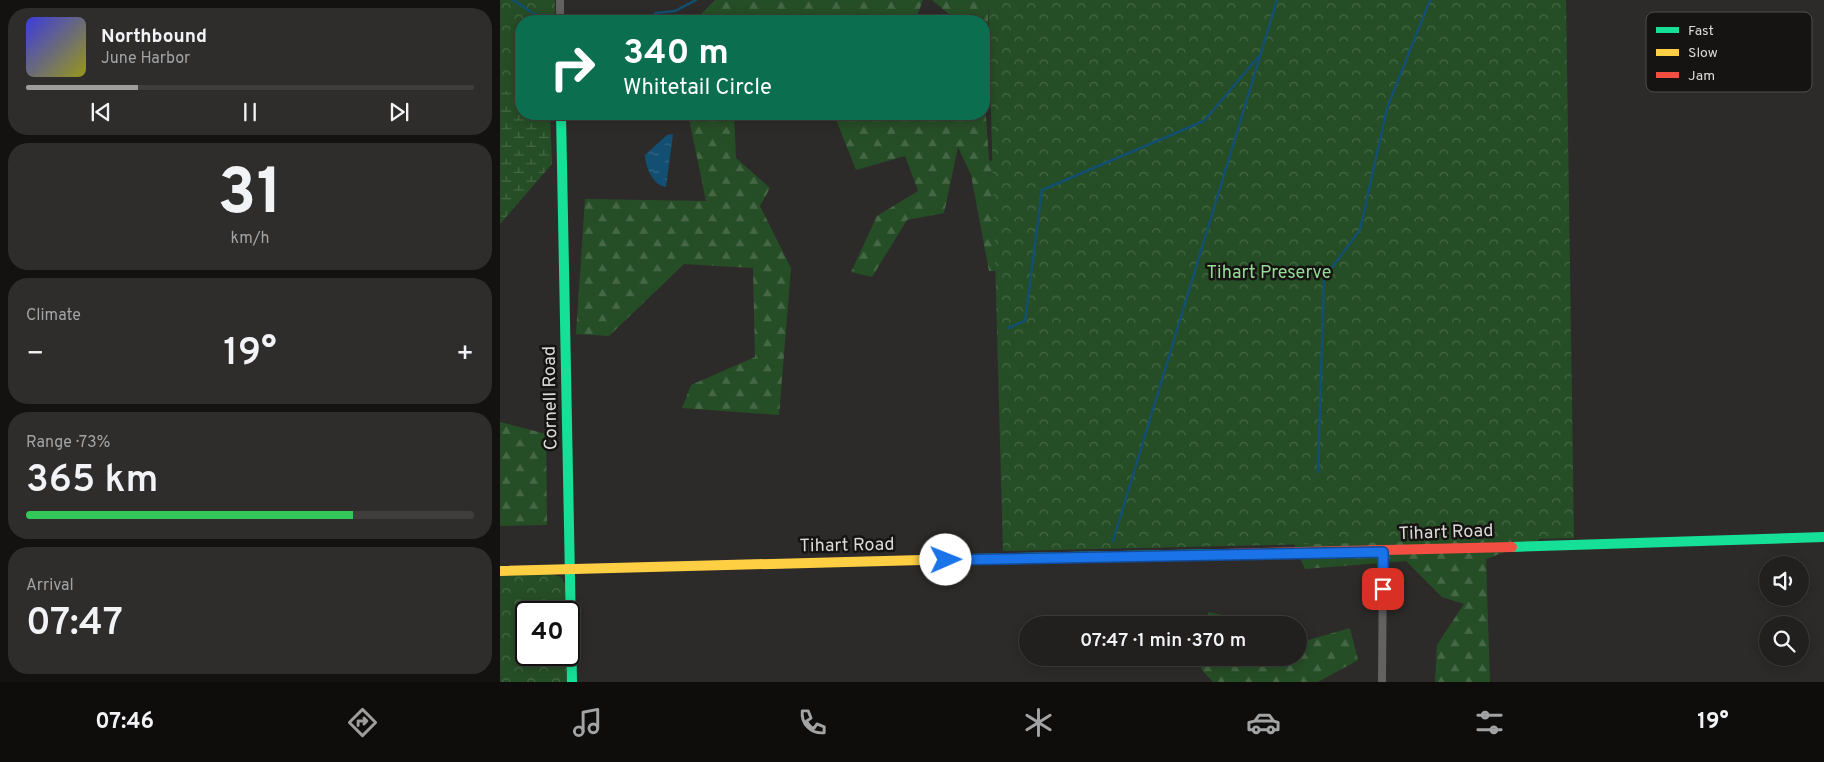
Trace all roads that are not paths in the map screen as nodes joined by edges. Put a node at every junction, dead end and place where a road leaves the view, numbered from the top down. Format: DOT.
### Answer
graph roads {
  1 [pos="560,0"];
  2 [pos="560,15"];
  3 [pos="562,120"];
  4 [pos="1824,537"];
  5 [pos="1383,552"];
  6 [pos="570,570"];
  7 [pos="500,571"];
  8 [pos="572,682"];
  9 [pos="1382,682"];
  1 -- 2 [label="street"];
  3 -- 6 [label="street, Cornell Road"];
  4 -- 5 [label="street, Tihart Road"];
  5 -- 6 [label="street, Tihart Road"];
  5 -- 9 [label="street"];
  6 -- 7 [label="street, Tihart Road"];
  6 -- 8 [label="street, Cornell Road"];
}
